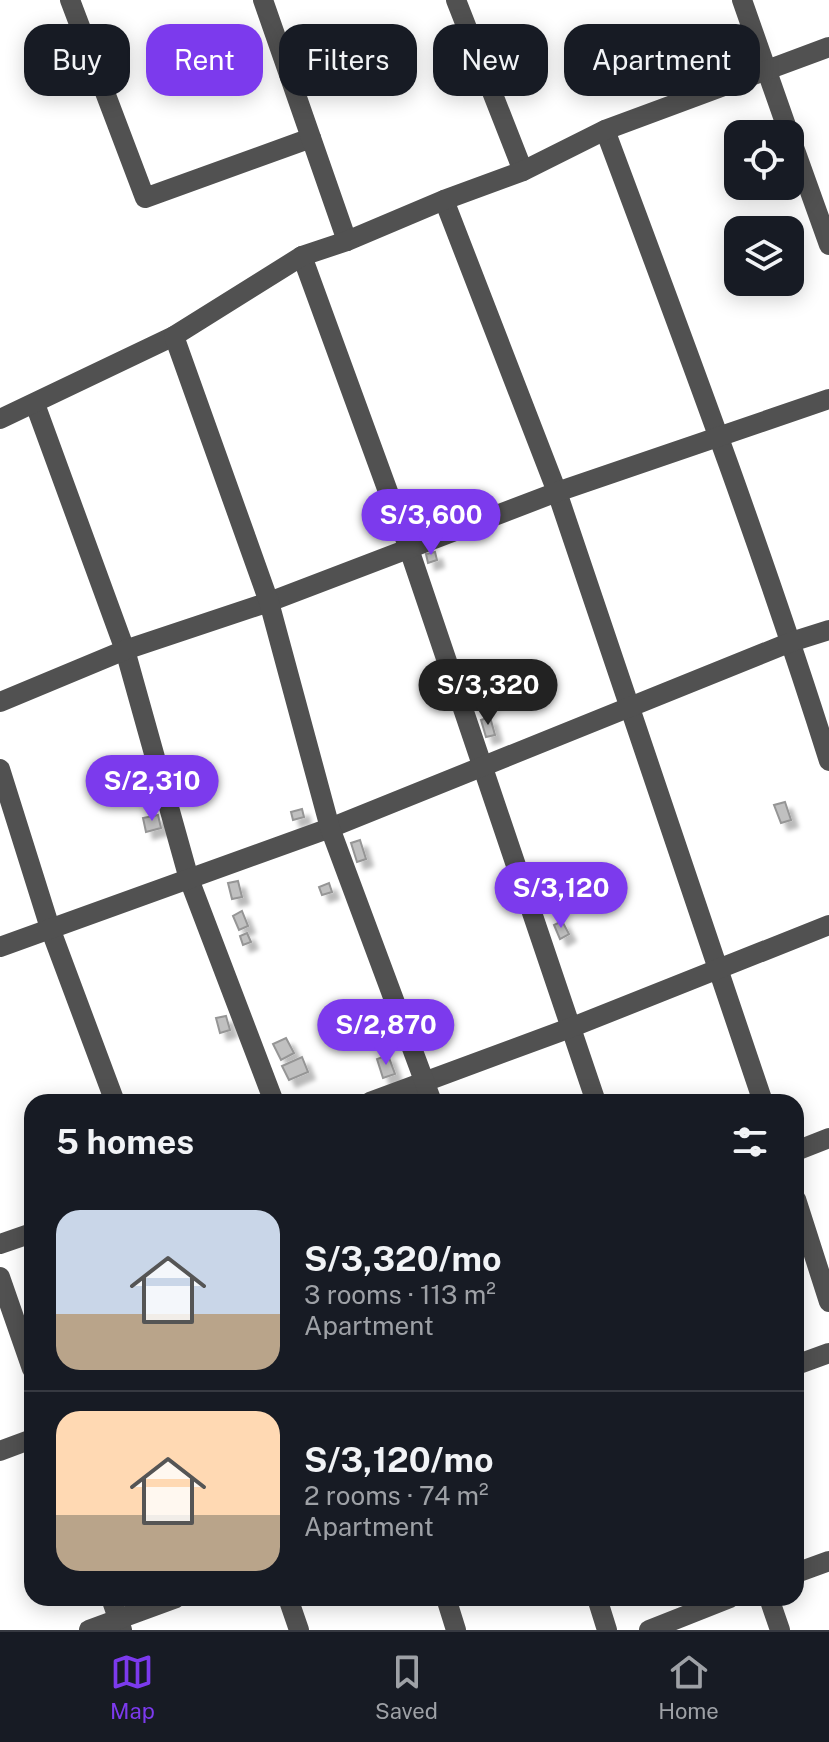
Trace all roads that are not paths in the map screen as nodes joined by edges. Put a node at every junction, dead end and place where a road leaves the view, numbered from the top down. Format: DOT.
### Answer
graph roads {
  1 [pos="70,0"];
  2 [pos="263,0"];
  3 [pos="456,0"];
  4 [pos="742,0"];
  5 [pos="829,47"];
  6 [pos="766,69"];
  7 [pos="785,120"];
  8 [pos="605,130"];
  9 [pos="311,138"];
  10 [pos="523,171"];
  11 [pos="804,174"];
  12 [pos="444,200"];
  13 [pos="347,241"];
  14 [pos="829,245"];
  15 [pos="302,256"];
  16 [pos="174,336"];
  17 [pos="829,399"];
  18 [pos="35,404"];
  19 [pos="0,419"];
  20 [pos="719,436"];
  21 [pos="557,492"];
  22 [pos="409,549"];
  23 [pos="269,602"];
  24 [pos="829,630"];
  25 [pos="791,642"];
  26 [pos="125,650"];
  27 [pos="0,702"];
  28 [pos="629,707"];
  29 [pos="829,761"];
  30 [pos="482,767"];
  31 [pos="0,769"];
  32 [pos="330,828"];
  33 [pos="189,879"];
  34 [pos="829,925"];
  35 [pos="50,928"];
  36 [pos="0,947"];
  37 [pos="717,970"];
  38 [pos="570,1028"];
  39 [pos="424,1082"];
  40 [pos="112,1094"];
  41 [pos="271,1094"];
  42 [pos="392,1094"];
  43 [pos="429,1094"];
  44 [pos="593,1094"];
  45 [pos="760,1094"];
  46 [pos="829,1138"];
  47 [pos="804,1148"];
  48 [pos="804,1224"];
  49 [pos="24,1236"];
  50 [pos="0,1244"];
  51 [pos="0,1277"];
  52 [pos="829,1302"];
  53 [pos="24,1346"];
  54 [pos="829,1353"];
  55 [pos="804,1362"];
  56 [pos="24,1442"];
  57 [pos="0,1451"];
  58 [pos="829,1561"];
  59 [pos="804,1570"];
  60 [pos="159,1606"];
  61 [pos="291,1606"];
  62 [pos="448,1606"];
  63 [pos="600,1606"];
  64 [pos="710,1606"];
  65 [pos="772,1606"];
  66 [pos="120,1624"];
  67 [pos="89,1630"];
  68 [pos="299,1630"];
  69 [pos="456,1630"];
  70 [pos="607,1630"];
  71 [pos="649,1630"];
  72 [pos="780,1630"];
  1 -- 9 [label="street"];
  2 -- 9 [label="street"];
  3 -- 10 [label="street"];
  4 -- 6 [label="street"];
  5 -- 6 [label="street"];
  6 -- 7 [label="street"];
  6 -- 8 [label="street"];
  8 -- 10 [label="street"];
  8 -- 20 [label="street"];
  9 -- 13 [label="street"];
  10 -- 12 [label="street"];
  11 -- 14 [label="street"];
  12 -- 13 [label="street"];
  12 -- 21 [label="street"];
  13 -- 15 [label="street"];
  15 -- 16 [label="street"];
  15 -- 22 [label="street"];
  16 -- 18 [label="street"];
  16 -- 23 [label="street"];
  17 -- 20 [label="street"];
  18 -- 19 [label="street"];
  18 -- 26 [label="street"];
  20 -- 21 [label="street"];
  20 -- 25 [label="street"];
  21 -- 22 [label="street"];
  21 -- 28 [label="street"];
  22 -- 23 [label="street"];
  22 -- 30 [label="street"];
  23 -- 26 [label="street"];
  23 -- 32 [label="street"];
  24 -- 25 [label="street"];
  25 -- 28 [label="street"];
  25 -- 29 [label="street"];
  26 -- 27 [label="street"];
  26 -- 33 [label="street"];
  28 -- 30 [label="street"];
  28 -- 37 [label="street"];
  30 -- 32 [label="street"];
  30 -- 38 [label="street"];
  31 -- 35 [label="street"];
  32 -- 33 [label="street"];
  32 -- 39 [label="street"];
  33 -- 35 [label="street"];
  33 -- 41 [label="street"];
  34 -- 37 [label="street"];
  35 -- 36 [label="street"];
  35 -- 40 [label="street"];
  37 -- 38 [label="street"];
  37 -- 45 [label="street"];
  38 -- 39 [label="street"];
  38 -- 44 [label="street"];
  39 -- 42 [label="street"];
  39 -- 43 [label="street"];
  46 -- 47 [label="street"];
  48 -- 52 [label="street"];
  49 -- 50 [label="street"];
  51 -- 53 [label="street"];
  54 -- 55 [label="street"];
  56 -- 57 [label="street"];
  58 -- 59 [label="street"];
  60 -- 66 [label="street"];
  61 -- 68 [label="street"];
  62 -- 69 [label="street"];
  63 -- 70 [label="street"];
  64 -- 71 [label="street"];
  65 -- 72 [label="street"];
  66 -- 67 [label="street"];
}
